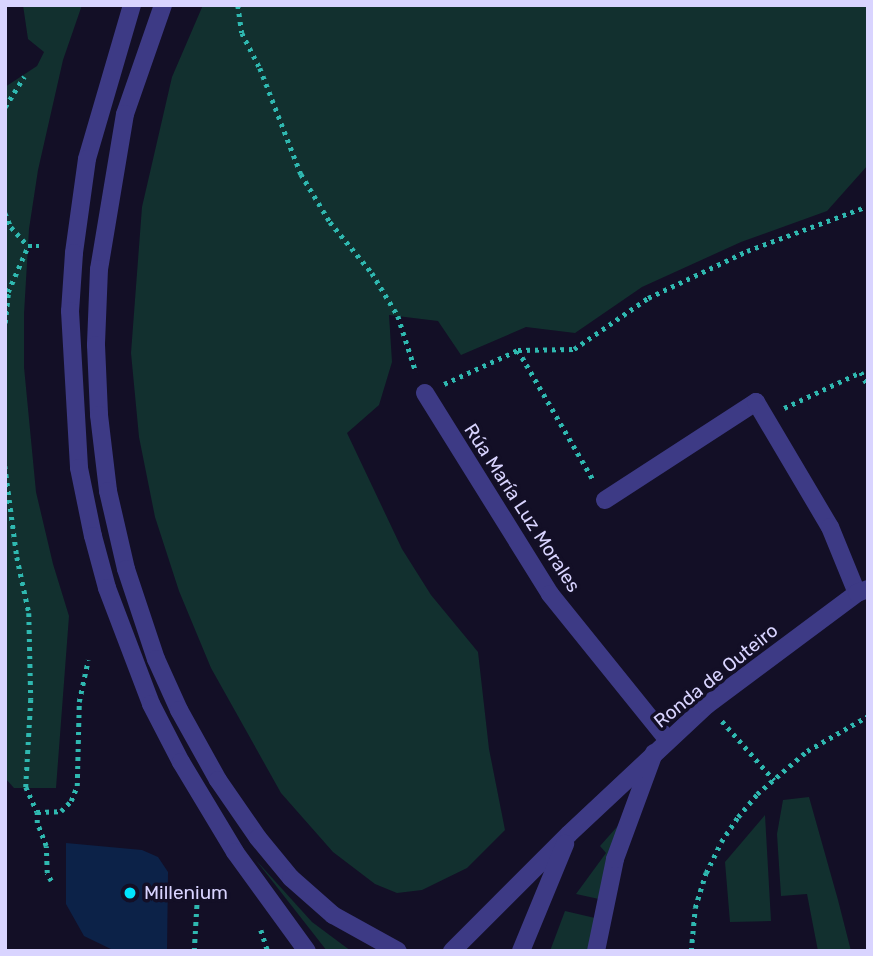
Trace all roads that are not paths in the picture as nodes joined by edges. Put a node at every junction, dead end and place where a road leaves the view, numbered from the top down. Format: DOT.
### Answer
graph roads {
  1 [pos="131,5"];
  2 [pos="163,5"];
  3 [pos="425,393"];
  4 [pos="605,500"];
  5 [pos="862,591"];
  6 [pos="668,740"];
  7 [pos="654,753"];
  8 [pos="569,834"];
  9 [pos="307,951"];
  10 [pos="398,951"];
  11 [pos="452,951"];
  12 [pos="521,951"];
  13 [pos="596,951"];
  1 -- 9 [label="street"];
  2 -- 10 [label="street"];
  3 -- 6 [label="street, Rúa María Luz Morales"];
  4 -- 5 [label="street"];
  5 -- 6 [label="street, Ronda de Outeiro"];
  6 -- 7 [label="street, Ronda de Outeiro"];
  7 -- 8 [label="street, Ronda de Outeiro"];
  7 -- 13 [label="street"];
  8 -- 11 [label="street, Ronda de Outeiro"];
  8 -- 12 [label="street, Ronda de Outeiro"];
}
